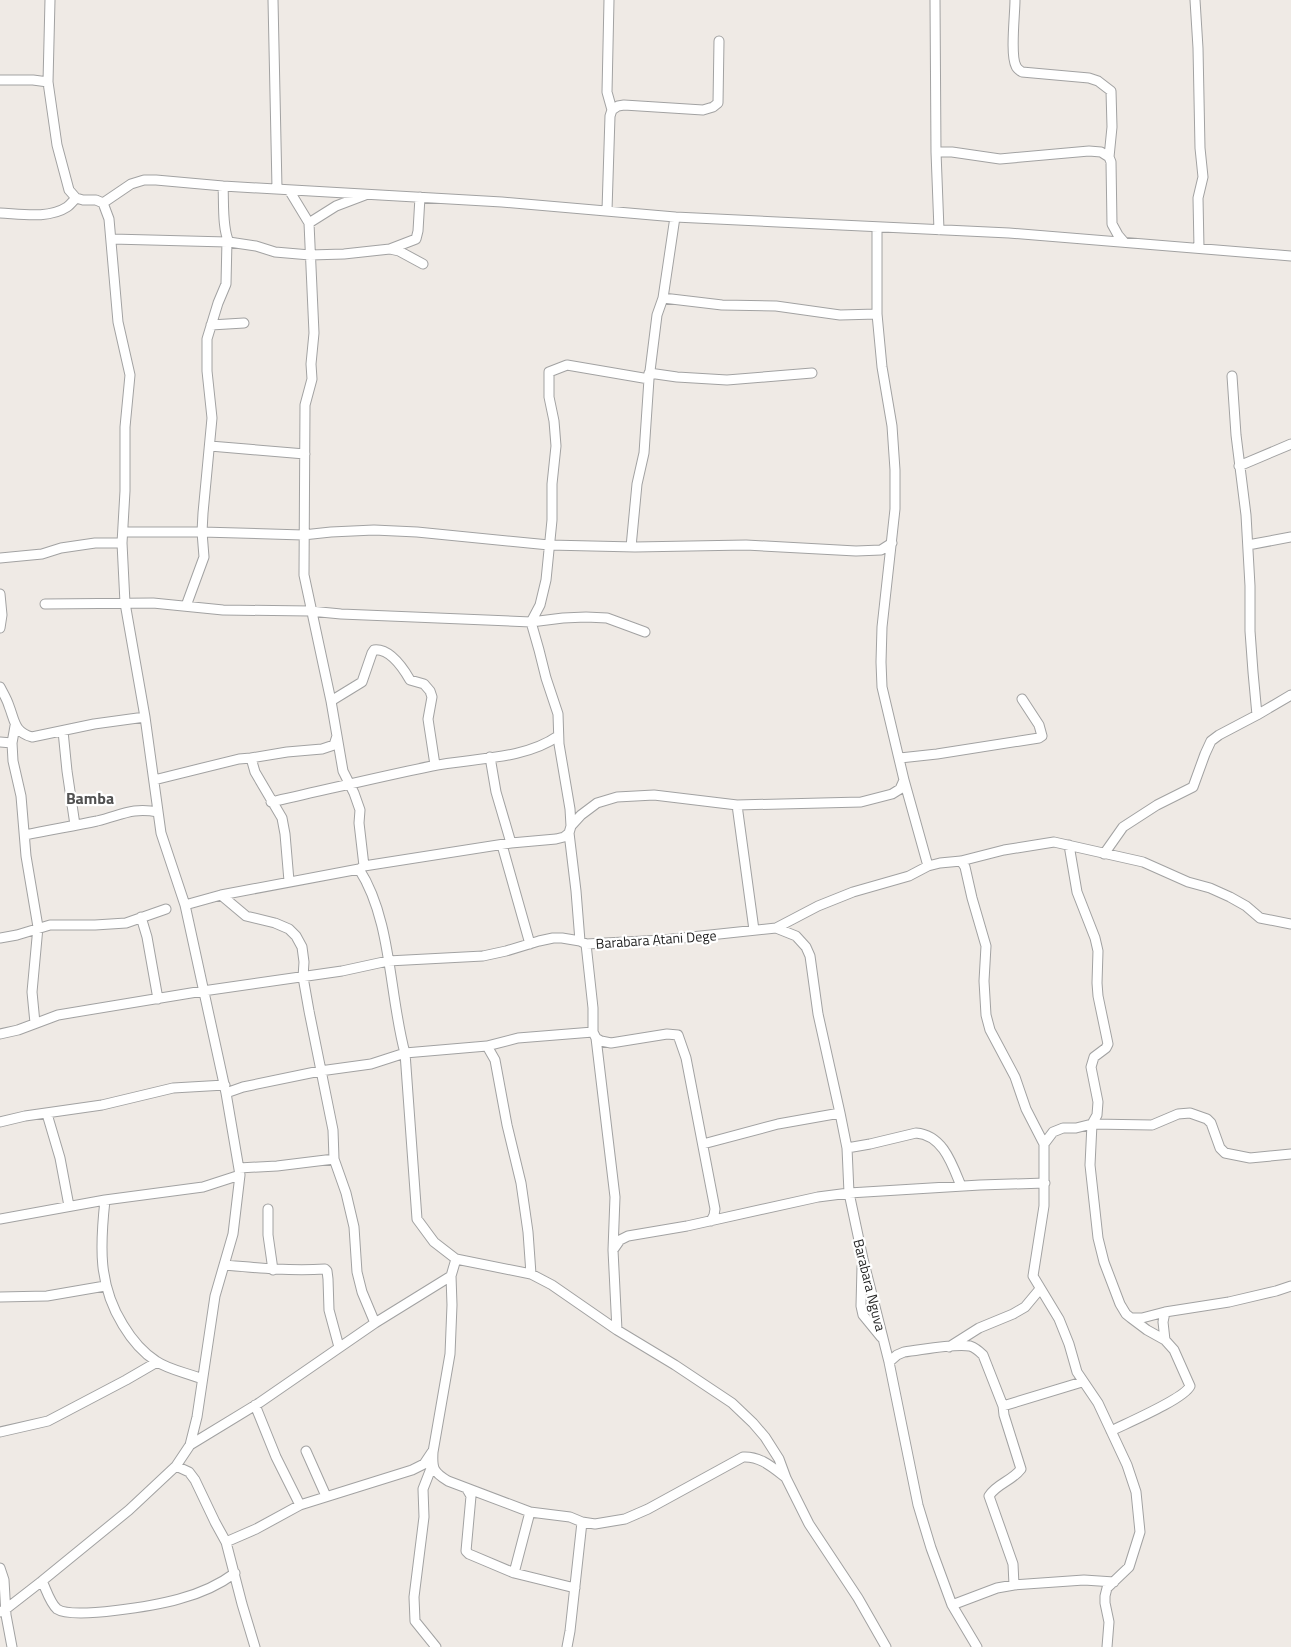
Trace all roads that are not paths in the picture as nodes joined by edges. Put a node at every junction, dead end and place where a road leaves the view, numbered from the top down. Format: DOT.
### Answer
graph roads {
  1 [pos="50,0"];
  2 [pos="273,0"];
  3 [pos="609,0"];
  4 [pos="936,0"];
  5 [pos="1015,0"];
  6 [pos="1194,0"];
  7 [pos="719,42"];
  8 [pos="0,80"];
  9 [pos="48,82"];
  10 [pos="612,110"];
  11 [pos="936,152"];
  12 [pos="1109,156"];
  13 [pos="222,186"];
  14 [pos="277,188"];
  15 [pos="289,190"];
  16 [pos="368,194"];
  17 [pos="420,197"];
  18 [pos="76,198"];
  19 [pos="103,203"];
  20 [pos="607,210"];
  21 [pos="0,213"];
  22 [pos="676,218"];
  23 [pos="309,223"];
  24 [pos="877,227"];
  25 [pos="1114,228"];
  26 [pos="939,230"];
  27 [pos="112,239"];
  28 [pos="227,241"];
  29 [pos="1103,241"];
  30 [pos="1124,242"];
  31 [pos="1199,248"];
  32 [pos="390,249"];
  33 [pos="310,255"];
  34 [pos="1291,256"];
  35 [pos="423,264"];
  36 [pos="663,298"];
  37 [pos="877,314"];
  38 [pos="244,323"];
  39 [pos="211,325"];
  40 [pos="812,373"];
  41 [pos="649,376"];
  42 [pos="1232,376"];
  43 [pos="1291,444"];
  44 [pos="210,446"];
  45 [pos="305,454"];
  46 [pos="1239,466"];
  47 [pos="123,532"];
  48 [pos="202,532"];
  49 [pos="303,535"];
  50 [pos="1291,538"];
  51 [pos="122,543"];
  52 [pos="892,543"];
  53 [pos="549,544"];
  54 [pos="1248,545"];
  55 [pos="631,547"];
  56 [pos="881,550"];
  57 [pos="891,553"];
  58 [pos="0,558"];
  59 [pos="0,594"];
  60 [pos="124,603"];
  61 [pos="46,604"];
  62 [pos="186,606"];
  63 [pos="310,611"];
  64 [pos="531,622"];
  65 [pos="0,628"];
  66 [pos="645,632"];
  67 [pos="0,687"];
  68 [pos="1291,695"];
  69 [pos="1022,699"];
  70 [pos="331,701"];
  71 [pos="1257,715"];
  72 [pos="145,717"];
  73 [pos="15,726"];
  74 [pos="64,731"];
  75 [pos="337,734"];
  76 [pos="558,736"];
  77 [pos="0,742"];
  78 [pos="12,743"];
  79 [pos="251,758"];
  80 [pos="490,758"];
  81 [pos="900,758"];
  82 [pos="434,765"];
  83 [pos="154,780"];
  84 [pos="904,780"];
  85 [pos="350,783"];
  86 [pos="271,802"];
  87 [pos="737,805"];
  88 [pos="158,812"];
  89 [pos="75,825"];
  90 [pos="570,830"];
  91 [pos="25,835"];
  92 [pos="507,844"];
  93 [pos="1069,845"];
  94 [pos="1104,854"];
  95 [pos="961,861"];
  96 [pos="928,866"];
  97 [pos="362,868"];
  98 [pos="289,881"];
  99 [pos="221,895"];
  100 [pos="185,905"];
  101 [pos="166,909"];
  102 [pos="141,917"];
  103 [pos="1291,924"];
  104 [pos="38,927"];
  105 [pos="776,928"];
  106 [pos="754,930"];
  107 [pos="0,938"];
  108 [pos="583,942"];
  109 [pos="530,944"];
  110 [pos="388,961"];
  111 [pos="303,977"];
  112 [pos="203,991"];
  113 [pos="158,999"];
  114 [pos="36,1023"];
  115 [pos="0,1034"];
  116 [pos="594,1035"];
  117 [pos="488,1046"];
  118 [pos="405,1053"];
  119 [pos="320,1070"];
  120 [pos="225,1089"];
  121 [pos="840,1113"];
  122 [pos="47,1114"];
  123 [pos="0,1122"];
  124 [pos="1092,1124"];
  125 [pos="703,1144"];
  126 [pos="1044,1144"];
  127 [pos="847,1148"];
  128 [pos="1291,1154"];
  129 [pos="334,1159"];
  130 [pos="239,1172"];
  131 [pos="1045,1183"];
  132 [pos="961,1186"];
  133 [pos="849,1193"];
  134 [pos="105,1200"];
  135 [pos="69,1206"];
  136 [pos="268,1209"];
  137 [pos="715,1209"];
  138 [pos="723,1218"];
  139 [pos="0,1219"];
  140 [pos="711,1221"];
  141 [pos="613,1250"];
  142 [pos="456,1259"];
  143 [pos="863,1259"];
  144 [pos="224,1265"];
  145 [pos="273,1270"];
  146 [pos="531,1274"];
  147 [pos="451,1276"];
  148 [pos="105,1286"];
  149 [pos="1291,1286"];
  150 [pos="1040,1289"];
  151 [pos="0,1297"];
  152 [pos="1165,1312"];
  153 [pos="1131,1318"];
  154 [pos="375,1323"];
  155 [pos="617,1330"];
  156 [pos="884,1340"];
  157 [pos="1165,1340"];
  158 [pos="339,1347"];
  159 [pos="949,1347"];
  160 [pos="157,1362"];
  161 [pos="890,1362"];
  162 [pos="202,1379"];
  163 [pos="1082,1382"];
  164 [pos="255,1405"];
  165 [pos="1003,1406"];
  166 [pos="1111,1431"];
  167 [pos="0,1432"];
  168 [pos="190,1445"];
  169 [pos="306,1451"];
  170 [pos="432,1452"];
  171 [pos="176,1466"];
  172 [pos="412,1470"];
  173 [pos="431,1471"];
  174 [pos="786,1478"];
  175 [pos="467,1489"];
  176 [pos="326,1496"];
  177 [pos="300,1505"];
  178 [pos="530,1512"];
  179 [pos="582,1522"];
  180 [pos="226,1542"];
  181 [pos="0,1568"];
  182 [pos="235,1573"];
  183 [pos="514,1573"];
  184 [pos="42,1582"];
  185 [pos="1114,1582"];
  186 [pos="1014,1585"];
  187 [pos="575,1588"];
  188 [pos="952,1604"];
  189 [pos="3,1610"];
  190 [pos="12,1647"];
  191 [pos="255,1647"];
  192 [pos="436,1647"];
  193 [pos="567,1647"];
  194 [pos="886,1647"];
  195 [pos="978,1647"];
  196 [pos="1107,1647"];
  1 -- 9 [label="street"];
  2 -- 14 [label="street"];
  3 -- 10 [label="street"];
  4 -- 11 [label="street"];
  5 -- 12 [label="street"];
  6 -- 31 [label="street"];
  7 -- 10 [label="street"];
  8 -- 9 [label="street"];
  9 -- 18 [label="street"];
  10 -- 20 [label="street"];
  11 -- 12 [label="street"];
  11 -- 26 [label="street"];
  12 -- 25 [label="street"];
  13 -- 14 [label="street"];
  13 -- 19 [label="street"];
  13 -- 28 [label="street"];
  14 -- 15 [label="street"];
  15 -- 16 [label="street"];
  15 -- 23 [label="street"];
  16 -- 17 [label="street"];
  16 -- 23 [label="street"];
  17 -- 20 [label="street"];
  17 -- 32 [label="street"];
  18 -- 19 [label="street"];
  18 -- 21 [label="street"];
  19 -- 27 [label="street"];
  20 -- 22 [label="street"];
  22 -- 24 [label="street"];
  22 -- 36 [label="street"];
  23 -- 33 [label="street"];
  24 -- 26 [label="street"];
  24 -- 37 [label="street"];
  25 -- 29 [label="street"];
  25 -- 30 [label="street"];
  26 -- 29 [label="street"];
  27 -- 28 [label="street"];
  27 -- 47 [label="street"];
  28 -- 33 [label="street"];
  28 -- 39 [label="street"];
  29 -- 30 [label="street"];
  30 -- 31 [label="street"];
  31 -- 34 [label="street"];
  32 -- 33 [label="street"];
  32 -- 35 [label="street"];
  33 -- 45 [label="street"];
  36 -- 37 [label="street"];
  36 -- 41 [label="street"];
  37 -- 52 [label="street"];
  38 -- 39 [label="street"];
  39 -- 44 [label="street"];
  40 -- 41 [label="street"];
  41 -- 53 [label="street"];
  41 -- 55 [label="street"];
  42 -- 46 [label="street"];
  43 -- 46 [label="street"];
  44 -- 45 [label="street"];
  44 -- 48 [label="street"];
  45 -- 49 [label="street"];
  46 -- 54 [label="street"];
  47 -- 48 [label="street"];
  47 -- 51 [label="street"];
  48 -- 49 [label="street"];
  48 -- 62 [label="street"];
  49 -- 53 [label="street"];
  49 -- 63 [label="street"];
  50 -- 54 [label="street"];
  51 -- 58 [label="street"];
  51 -- 60 [label="street"];
  52 -- 56 [label="street"];
  52 -- 57 [label="street"];
  53 -- 55 [label="street"];
  53 -- 64 [label="street"];
  54 -- 71 [label="street"];
  55 -- 56 [label="street"];
  56 -- 57 [label="street"];
  57 -- 81 [label="street"];
  59 -- 65 [label="street"];
  60 -- 61 [label="street"];
  60 -- 62 [label="street"];
  60 -- 72 [label="street"];
  62 -- 63 [label="street"];
  63 -- 64 [label="street"];
  63 -- 70 [label="street"];
  64 -- 66 [label="street"];
  64 -- 76 [label="street"];
  67 -- 73 [label="street"];
  68 -- 71 [label="street"];
  69 -- 81 [label="street"];
  70 -- 75 [label="street"];
  70 -- 82 [label="street"];
  71 -- 94 [label="street"];
  72 -- 74 [label="street"];
  72 -- 83 [label="street"];
  73 -- 74 [label="street"];
  73 -- 78 [label="street"];
  74 -- 89 [label="street"];
  75 -- 79 [label="street"];
  75 -- 85 [label="street"];
  76 -- 80 [label="street"];
  76 -- 90 [label="street"];
  77 -- 78 [label="street"];
  78 -- 91 [label="street"];
  79 -- 83 [label="street"];
  79 -- 86 [label="street"];
  80 -- 82 [label="street"];
  80 -- 92 [label="street"];
  81 -- 84 [label="street"];
  82 -- 85 [label="street"];
  83 -- 88 [label="street"];
  84 -- 87 [label="street"];
  84 -- 96 [label="street"];
  85 -- 86 [label="street"];
  85 -- 97 [label="street"];
  86 -- 98 [label="street"];
  87 -- 90 [label="street"];
  87 -- 106 [label="street"];
  88 -- 89 [label="street"];
  88 -- 100 [label="street"];
  89 -- 91 [label="street"];
  90 -- 92 [label="street"];
  90 -- 108 [label="street"];
  91 -- 104 [label="street"];
  92 -- 97 [label="street"];
  92 -- 109 [label="street"];
  93 -- 94 [label="street"];
  93 -- 95 [label="street"];
  93 -- 124 [label="street"];
  94 -- 103 [label="street"];
  95 -- 96 [label="street"];
  95 -- 126 [label="street"];
  96 -- 105 [label="street"];
  97 -- 98 [label="street"];
  97 -- 110 [label="street"];
  98 -- 99 [label="street"];
  99 -- 100 [label="street"];
  99 -- 111 [label="street"];
  100 -- 112 [label="street"];
  101 -- 102 [label="street"];
  102 -- 104 [label="street"];
  102 -- 113 [label="street"];
  104 -- 107 [label="street"];
  104 -- 114 [label="street"];
  105 -- 106 [label="street, Barabara Atani Dege"];
  105 -- 121 [label="street, Barabara Nguva"];
  106 -- 108 [label="street, Barabara Atani Dege"];
  108 -- 109 [label="street, Barabara Atani Dege"];
  108 -- 116 [label="street"];
  109 -- 110 [label="street, Barabara Atani Dege"];
  110 -- 111 [label="street, Barabara Atani Dege"];
  110 -- 118 [label="street"];
  111 -- 112 [label="street, Barabara Atani Dege"];
  111 -- 119 [label="street"];
  112 -- 113 [label="street, Barabara Atani Dege"];
  112 -- 120 [label="street"];
  113 -- 114 [label="street, Barabara Atani Dege"];
  114 -- 115 [label="street, Barabara Atani Dege"];
  116 -- 117 [label="street"];
  116 -- 125 [label="street"];
  116 -- 141 [label="street"];
  117 -- 118 [label="street"];
  117 -- 146 [label="street"];
  118 -- 119 [label="street"];
  118 -- 142 [label="street"];
  119 -- 120 [label="street"];
  119 -- 129 [label="street"];
  120 -- 122 [label="street"];
  120 -- 130 [label="street"];
  121 -- 125 [label="street"];
  121 -- 127 [label="street, Barabara Nguva"];
  122 -- 123 [label="street"];
  122 -- 135 [label="street"];
  124 -- 126 [label="street"];
  124 -- 128 [label="street"];
  124 -- 153 [label="street"];
  125 -- 137 [label="street"];
  126 -- 131 [label="street"];
  127 -- 132 [label="street"];
  127 -- 133 [label="street, Barabara Nguva"];
  129 -- 130 [label="street"];
  129 -- 154 [label="street"];
  130 -- 134 [label="street"];
  130 -- 144 [label="street"];
  131 -- 132 [label="street"];
  131 -- 150 [label="street"];
  132 -- 133 [label="street"];
  133 -- 138 [label="street"];
  133 -- 143 [label="street, Barabara Nguva"];
  134 -- 135 [label="street"];
  134 -- 148 [label="street"];
  135 -- 139 [label="street"];
  136 -- 145 [label="street"];
  137 -- 138 [label="street"];
  137 -- 140 [label="street"];
  138 -- 140 [label="street"];
  140 -- 141 [label="street"];
  141 -- 155 [label="street"];
  142 -- 146 [label="street"];
  142 -- 147 [label="street"];
  143 -- 156 [label="street, Barabara Nguva"];
  143 -- 156 [label="street"];
  144 -- 145 [label="street"];
  144 -- 162 [label="street"];
  145 -- 158 [label="street"];
  146 -- 155 [label="street"];
  147 -- 154 [label="street"];
  147 -- 170 [label="street"];
  148 -- 151 [label="street"];
  148 -- 160 [label="street"];
  149 -- 152 [label="street"];
  150 -- 159 [label="street"];
  150 -- 163 [label="street"];
  152 -- 153 [label="street"];
  152 -- 157 [label="street"];
  153 -- 157 [label="street"];
  154 -- 158 [label="street"];
  155 -- 174 [label="street"];
  156 -- 161 [label="street, Barabara Nguva"];
  157 -- 166 [label="street"];
  158 -- 164 [label="street"];
  159 -- 161 [label="street"];
  159 -- 165 [label="street"];
  160 -- 162 [label="street"];
  160 -- 167 [label="street"];
  161 -- 188 [label="street, Barabara Nguva"];
  162 -- 168 [label="street"];
  163 -- 165 [label="street"];
  163 -- 166 [label="street"];
  164 -- 168 [label="street"];
  164 -- 177 [label="street"];
  165 -- 186 [label="street"];
  166 -- 185 [label="street"];
  168 -- 171 [label="street"];
  169 -- 176 [label="street"];
  170 -- 172 [label="street"];
  170 -- 173 [label="street"];
  171 -- 180 [label="street"];
  171 -- 184 [label="street"];
  172 -- 173 [label="street"];
  172 -- 176 [label="street"];
  173 -- 175 [label="street"];
  173 -- 192 [label="street"];
  174 -- 179 [label="street"];
  174 -- 194 [label="street"];
  175 -- 178 [label="street"];
  175 -- 183 [label="street"];
  176 -- 177 [label="street"];
  177 -- 180 [label="street"];
  178 -- 179 [label="street"];
  178 -- 183 [label="street"];
  179 -- 187 [label="street"];
  180 -- 182 [label="street"];
  181 -- 189 [label="street"];
  182 -- 184 [label="street"];
  182 -- 191 [label="street"];
  183 -- 187 [label="street"];
  184 -- 189 [label="street"];
  185 -- 186 [label="street"];
  185 -- 196 [label="street"];
  186 -- 188 [label="street"];
  187 -- 193 [label="street"];
  188 -- 195 [label="street, Barabara Nguva"];
  189 -- 190 [label="street"];
}
